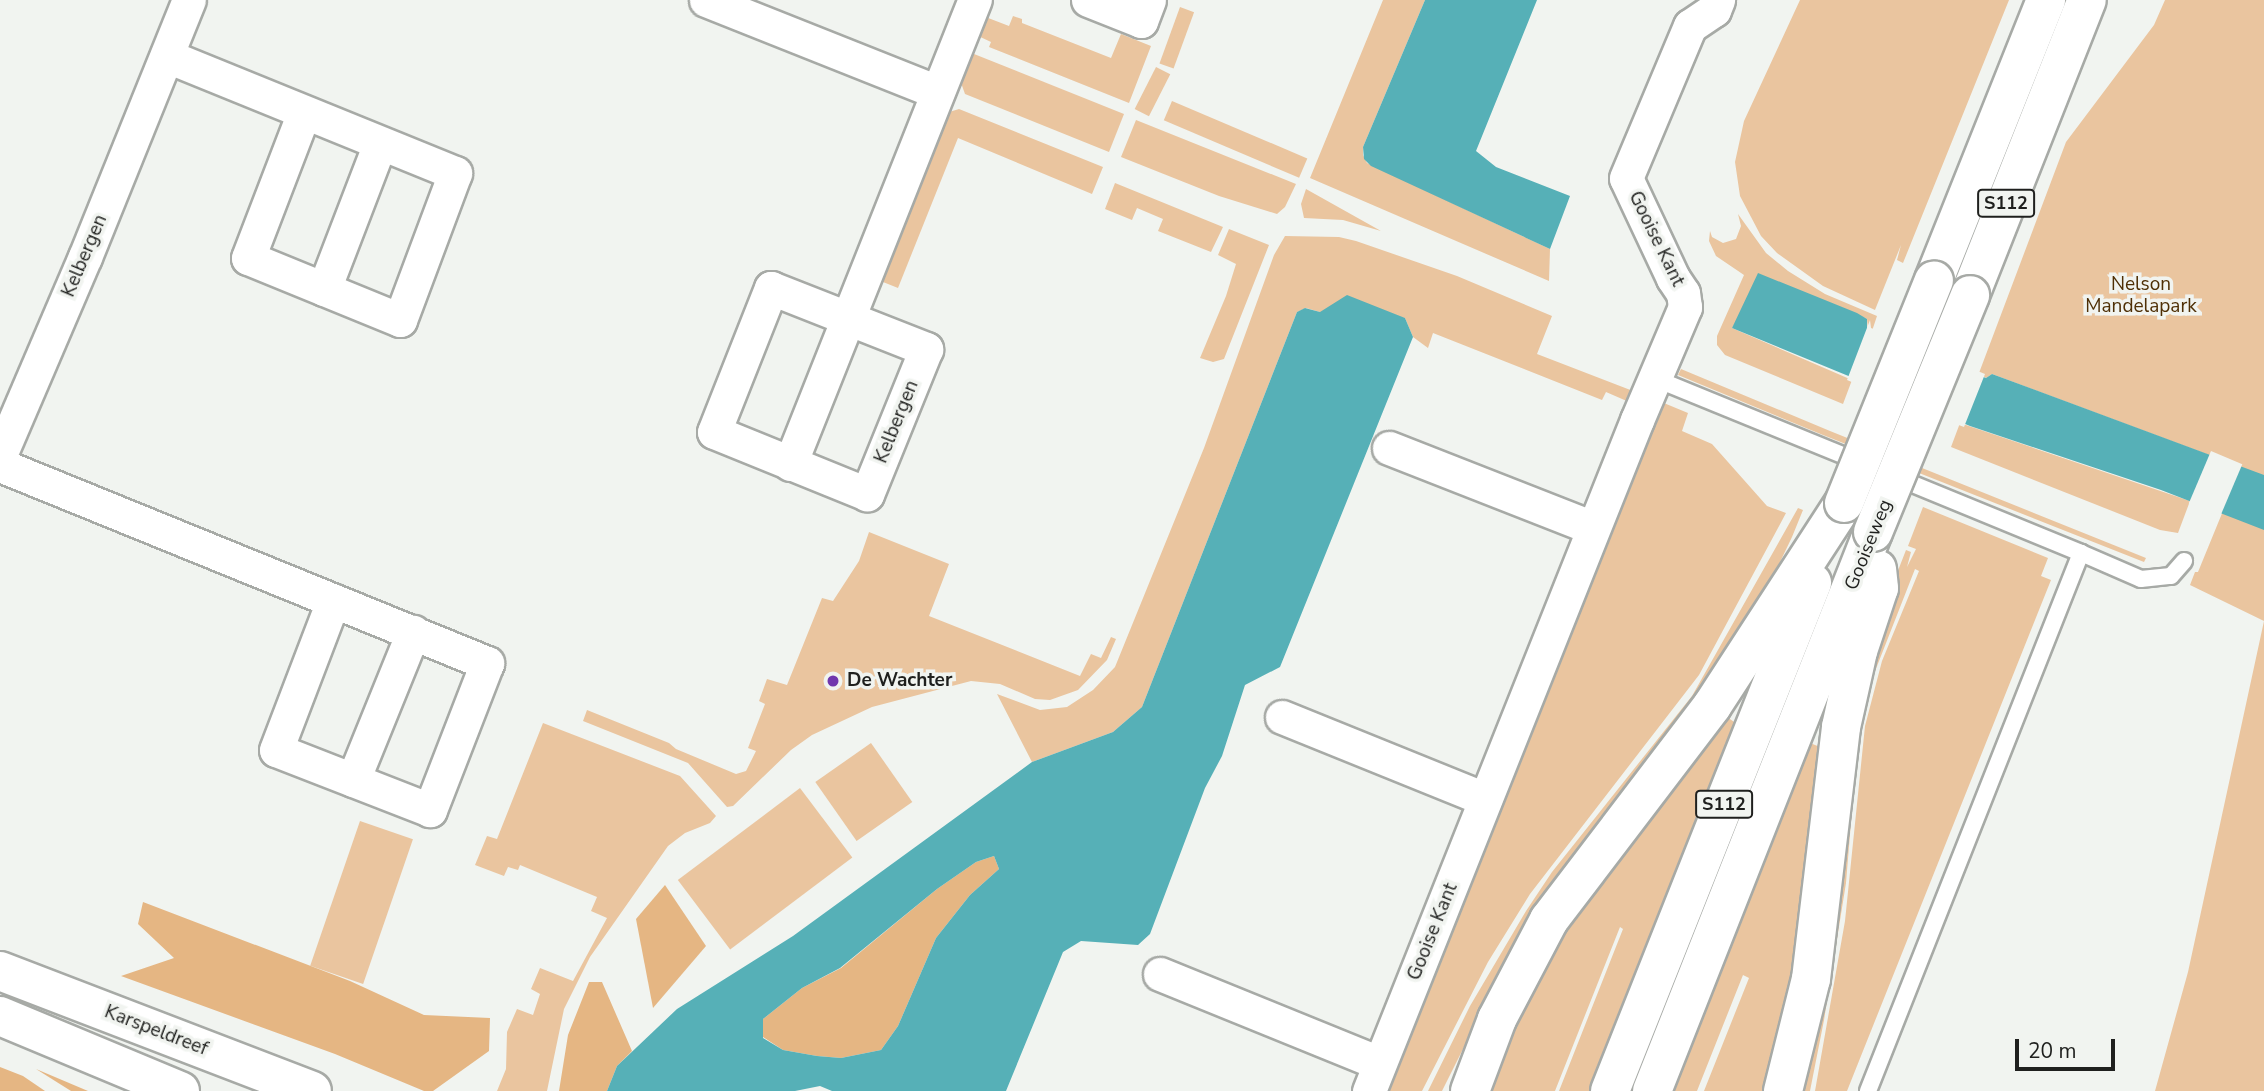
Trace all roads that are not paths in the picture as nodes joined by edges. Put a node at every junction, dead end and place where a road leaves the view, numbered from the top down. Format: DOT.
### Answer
graph roads {
  1 [pos="189,0"];
  2 [pos="706,0"];
  3 [pos="975,0"];
  4 [pos="1088,0"];
  5 [pos="1149,0"];
  6 [pos="1718,0"];
  7 [pos="2046,0"];
  8 [pos="2087,0"];
  9 [pos="167,55"];
  10 [pos="937,92"];
  11 [pos="304,112"];
  12 [pos="380,143"];
  13 [pos="324,289"];
  14 [pos="849,317"];
  15 [pos="1654,378"];
  16 [pos="1389,447"];
  17 [pos="0,455"];
  18 [pos="790,464"];
  19 [pos="0,465"];
  20 [pos="1839,513"];
  21 [pos="1593,528"];
  22 [pos="1874,532"];
  23 [pos="2081,553"];
  24 [pos="2184,561"];
  25 [pos="333,601"];
  26 [pos="413,632"];
  27 [pos="1282,718"];
  28 [pos="353,780"];
  29 [pos="1485,800"];
  30 [pos="0,971"];
  31 [pos="1160,974"];
  32 [pos="0,1016"];
  33 [pos="1374,1077"];
  34 [pos="180,1091"];
  35 [pos="312,1091"];
  36 [pos="1471,1091"];
  37 [pos="1610,1091"];
  38 [pos="1652,1091"];
  39 [pos="1783,1091"];
  40 [pos="1868,1091"];
  1 -- 9 [label="street, Kelbergen"];
  2 -- 10 [label="street"];
  3 -- 10 [label="street"];
  4 -- 5 [label="street"];
  6 -- 15 [label="street, Gooise Kant"];
  7 -- 20 [label="main road, Gooiseweg / S112, bridge"];
  8 -- 22 [label="main road, Gooiseweg / S112, bridge"];
  9 -- 11 [label="street"];
  9 -- 17 [label="street, Kelbergen"];
  10 -- 14 [label="street"];
  11 -- 12 [label="street"];
  11 -- 13 [label="street"];
  12 -- 13 [label="street"];
  12 -- 13 [label="street"];
  14 -- 18 [label="street"];
  14 -- 18 [label="street, Kelbergen"];
  14 -- 18 [label="street, Kelbergen"];
  15 -- 21 [label="street, Gooise Kant"];
  15 -- 23 [label="lane"];
  16 -- 21 [label="street"];
  19 -- 25 [label="street"];
  20 -- 36 [label="main road"];
  20 -- 37 [label="main road, Gooiseweg / S112"];
  21 -- 29 [label="street, Gooise Kant"];
  22 -- 38 [label="main road, Gooiseweg / S112"];
  22 -- 39 [label="main road"];
  23 -- 24 [label="lane"];
  23 -- 40 [label="lane"];
  25 -- 26 [label="street"];
  25 -- 28 [label="street"];
  26 -- 28 [label="street"];
  26 -- 28 [label="street"];
  27 -- 29 [label="street"];
  29 -- 33 [label="street, Gooise Kant"];
  30 -- 35 [label="main road, Karspeldreef"];
  31 -- 33 [label="street, Gooise Kant"];
  32 -- 34 [label="main road"];
}
